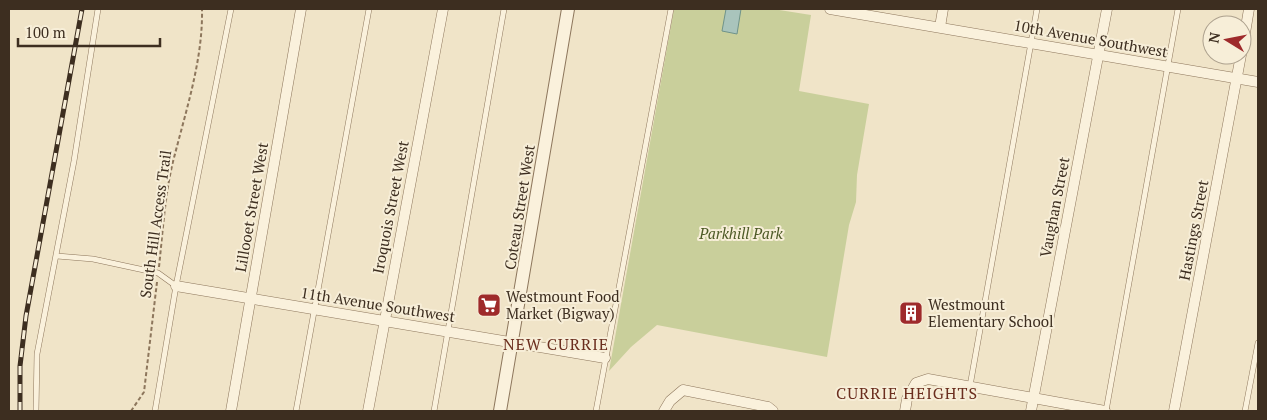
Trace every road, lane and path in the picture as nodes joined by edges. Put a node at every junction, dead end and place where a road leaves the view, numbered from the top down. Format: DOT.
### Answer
graph roads {
  1 [pos="98,9"];
  2 [pos="202,9"];
  3 [pos="231,9"];
  4 [pos="301,9"];
  5 [pos="369,9"];
  6 [pos="443,9"];
  7 [pos="504,9"];
  8 [pos="568,9"];
  9 [pos="671,9"];
  10 [pos="830,9"];
  11 [pos="943,9"];
  12 [pos="1037,9"];
  13 [pos="1107,9"];
  14 [pos="1178,9"];
  15 [pos="854,11"];
  16 [pos="940,27"];
  17 [pos="1031,44"];
  18 [pos="1099,54"];
  19 [pos="1239,65"];
  20 [pos="1168,66"];
  21 [pos="1237,78"];
  22 [pos="1258,82"];
  23 [pos="57,256"];
  24 [pos="158,273"];
  25 [pos="176,286"];
  26 [pos="250,299"];
  27 [pos="314,309"];
  28 [pos="384,321"];
  29 [pos="449,331"];
  30 [pos="513,343"];
  31 [pos="1258,343"];
  32 [pos="605,358"];
  33 [pos="970,386"];
  34 [pos="1033,397"];
  35 [pos="36,411"];
  36 [pos="131,411"];
  37 [pos="155,411"];
  38 [pos="231,411"];
  39 [pos="296,411"];
  40 [pos="368,411"];
  41 [pos="434,411"];
  42 [pos="500,411"];
  43 [pos="596,411"];
  44 [pos="664,411"];
  45 [pos="773,411"];
  46 [pos="905,411"];
  47 [pos="1031,411"];
  48 [pos="1106,411"];
  49 [pos="1174,411"];
  50 [pos="1245,411"];
  1 -- 23 [label="lane"];
  2 -- 24 [label="path, South Hill Access Trail"];
  3 -- 25 [label="lane"];
  4 -- 26 [label="street, Lillooet Street West"];
  5 -- 27 [label="lane"];
  6 -- 28 [label="street, Iroquois Street West"];
  7 -- 29 [label="lane"];
  8 -- 30 [label="street, Coteau Street West"];
  9 -- 32 [label="lane"];
  10 -- 15 [label="street, 10th Avenue Southwest"];
  11 -- 16 [label="street"];
  12 -- 17 [label="lane"];
  13 -- 18 [label="street, Vaughan Street"];
  14 -- 20 [label="lane"];
  15 -- 16 [label="street, 10th Avenue Southwest"];
  16 -- 17 [label="street, 10th Avenue Southwest"];
  17 -- 18 [label="street, 10th Avenue Southwest"];
  17 -- 33 [label="lane"];
  18 -- 20 [label="street, 10th Avenue Southwest"];
  18 -- 34 [label="street, Vaughan Street"];
  19 -- 21 [label="street, Hastings Street"];
  20 -- 21 [label="street, 10th Avenue Southwest"];
  20 -- 48 [label="lane"];
  21 -- 22 [label="street, 10th Avenue Southwest"];
  21 -- 49 [label="street, Hastings Street"];
  23 -- 24 [label="lane"];
  23 -- 35 [label="lane"];
  24 -- 25 [label="lane"];
  24 -- 36 [label="path, South Hill Access Trail"];
  25 -- 26 [label="street, 11th Avenue Southwest"];
  25 -- 37 [label="lane"];
  26 -- 27 [label="street, 11th Avenue Southwest"];
  26 -- 38 [label="street, Lillooet Street West"];
  27 -- 28 [label="street, 11th Avenue Southwest"];
  27 -- 39 [label="lane"];
  28 -- 29 [label="street, 11th Avenue Southwest"];
  28 -- 40 [label="street, Iroquois Street West"];
  29 -- 30 [label="street, 11th Avenue Southwest"];
  29 -- 41 [label="lane"];
  30 -- 32 [label="street, 11th Avenue Southwest"];
  30 -- 42 [label="street, Coteau Street West"];
  31 -- 50 [label="lane"];
  32 -- 43 [label="lane"];
  33 -- 34 [label="street"];
  33 -- 46 [label="street"];
  34 -- 47 [label="street, Vaughan Street"];
  34 -- 48 [label="street"];
  44 -- 45 [label="street"];
}
